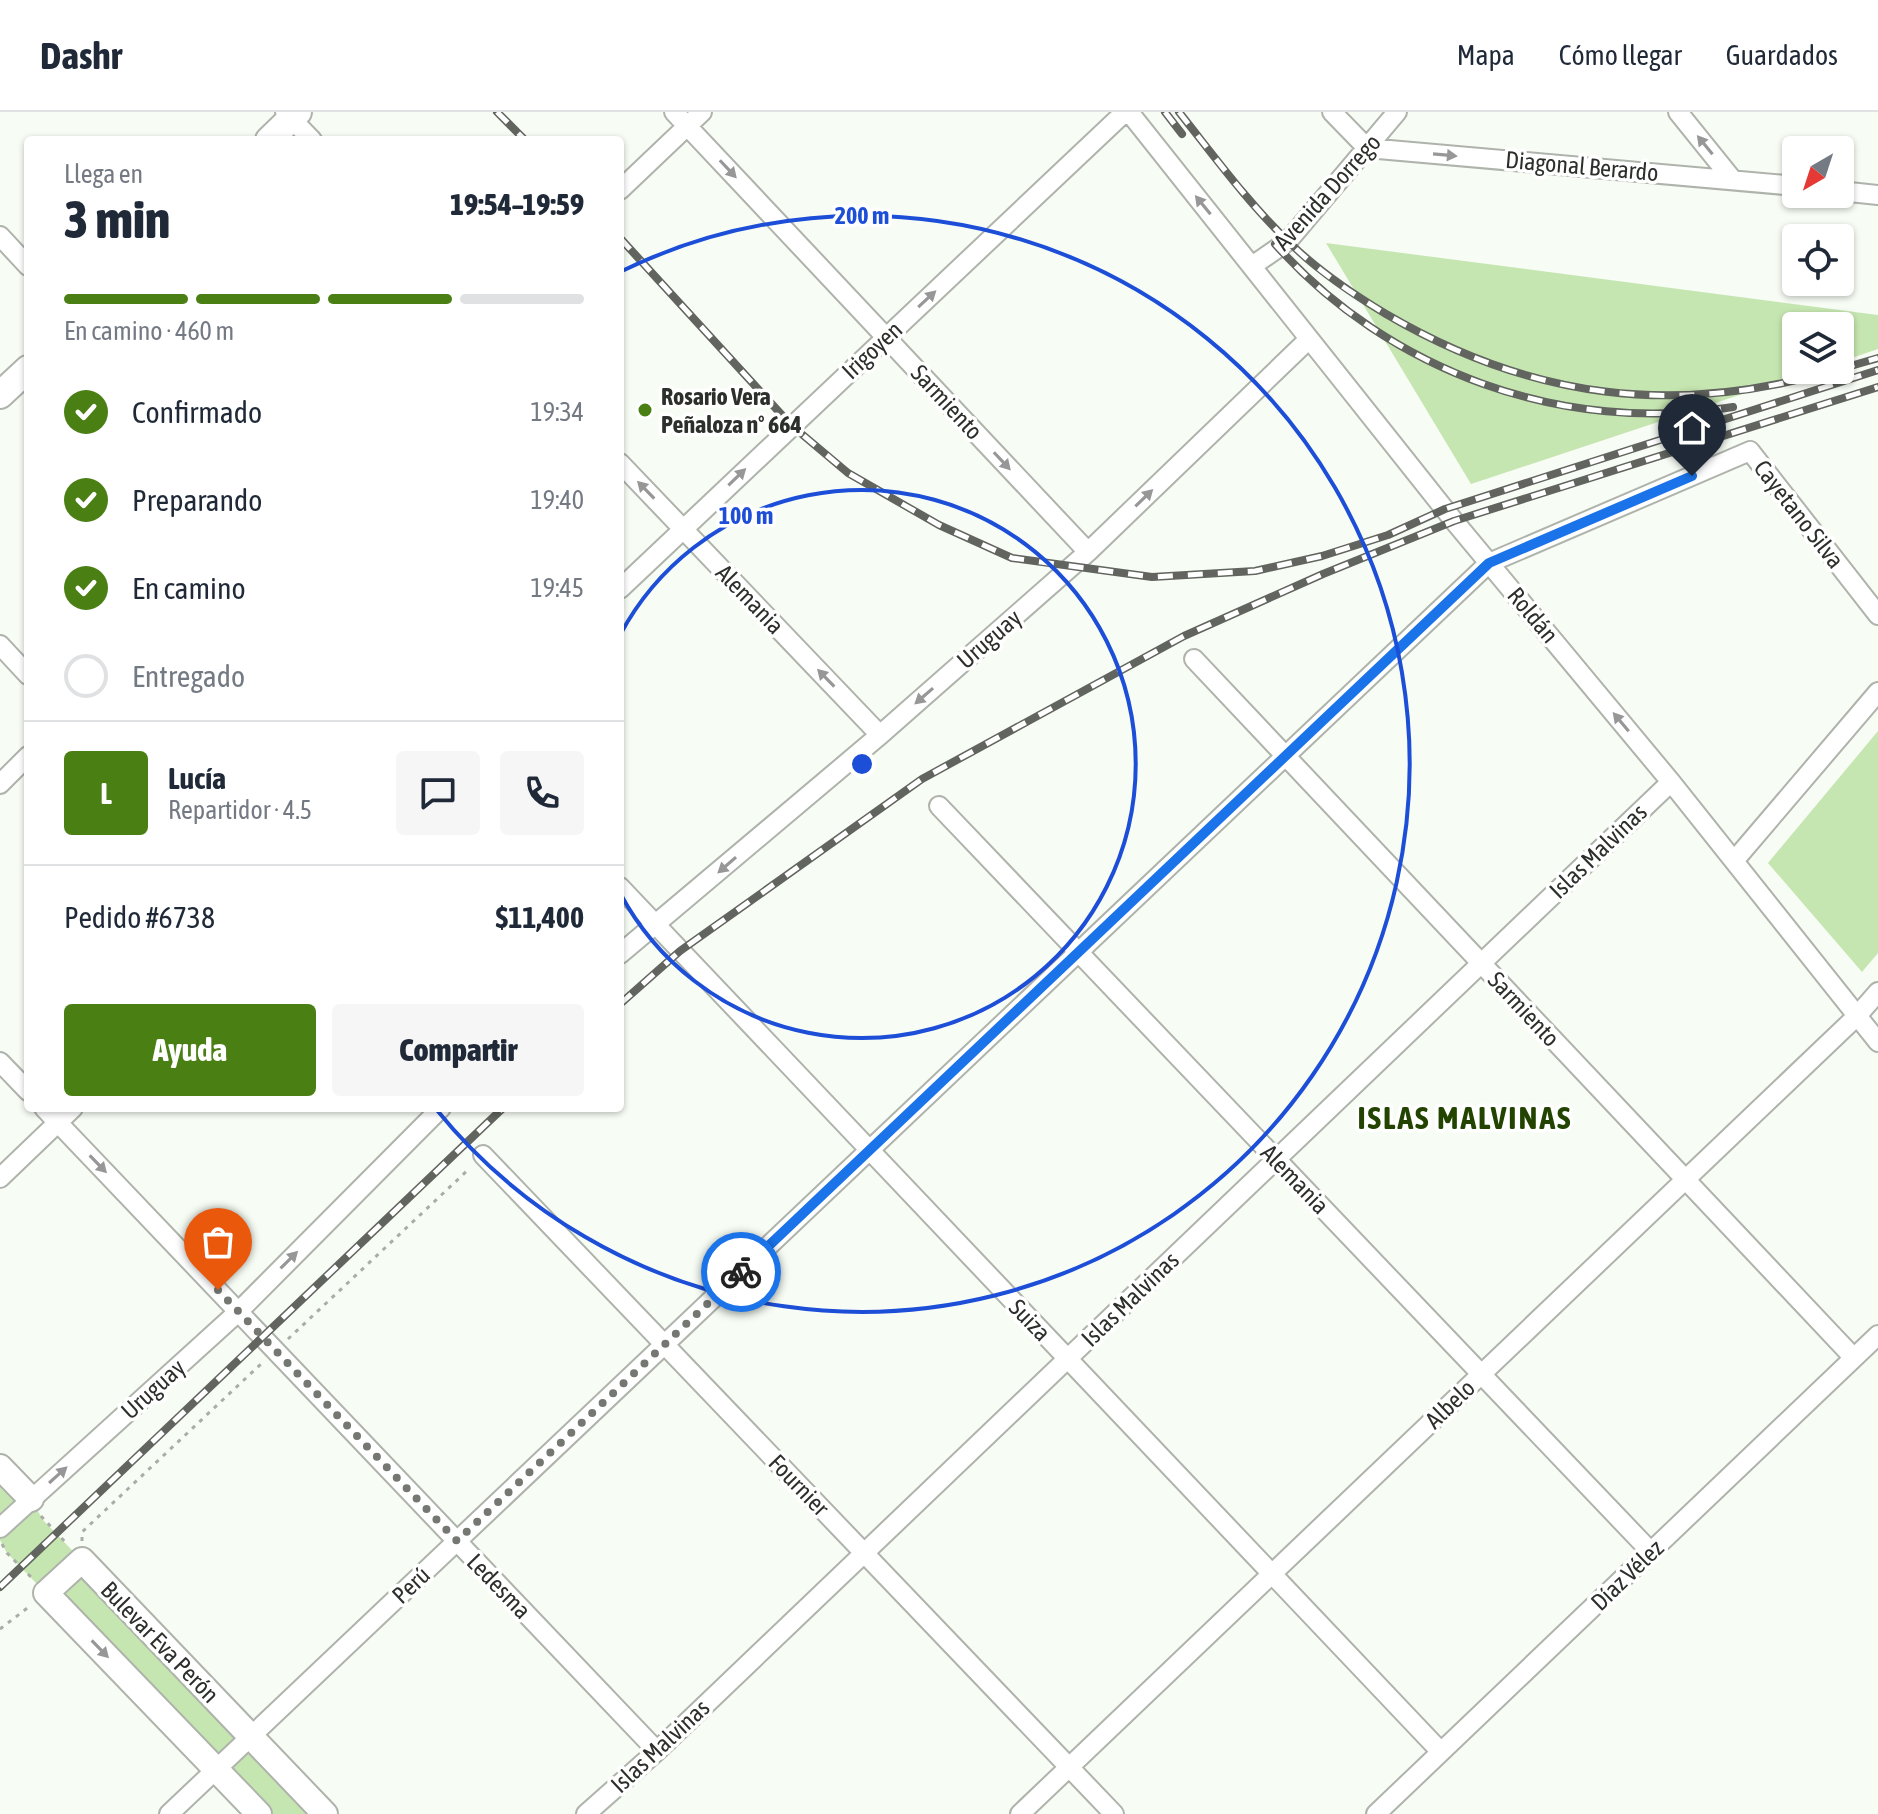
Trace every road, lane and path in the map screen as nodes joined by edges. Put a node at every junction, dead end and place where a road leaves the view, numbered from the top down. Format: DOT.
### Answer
graph roads {
  1 [pos="702,112"];
  2 [pos="1127,112"];
  3 [pos="1332,112"];
  4 [pos="1397,112"];
  5 [pos="1678,112"];
  6 [pos="292,114"];
  7 [pos="681,119"];
  8 [pos="273,136"];
  9 [pos="309,136"];
  10 [pos="1367,148"];
  11 [pos="1732,179"];
  12 [pos="1782,184"];
  13 [pos="624,185"];
  14 [pos="1854,192"];
  15 [pos="1878,195"];
  16 [pos="0,236"];
  17 [pos="24,262"];
  18 [pos="1252,266"];
  19 [pos="885,338"];
  20 [pos="1309,339"];
  21 [pos="24,373"];
  22 [pos="0,395"];
  23 [pos="624,467"];
  24 [pos="683,529"];
  25 [pos="1088,552"];
  26 [pos="1489,563"];
  27 [pos="624,585"];
  28 [pos="1878,615"];
  29 [pos="0,645"];
  30 [pos="1194,659"];
  31 [pos="24,671"];
  32 [pos="1878,692"];
  33 [pos="880,735"];
  34 [pos="1286,756"];
  35 [pos="24,760"];
  36 [pos="1671,782"];
  37 [pos="0,784"];
  38 [pos="939,806"];
  39 [pos="1734,861"];
  40 [pos="624,891"];
  41 [pos="657,925"];
  42 [pos="624,951"];
  43 [pos="1079,952"];
  44 [pos="1481,963"];
  45 [pos="1878,992"];
  46 [pos="1857,1016"];
  47 [pos="1878,1042"];
  48 [pos="0,1062"];
  49 [pos="24,1087"];
  50 [pos="48,1112"];
  51 [pos="69,1112"];
  52 [pos="436,1112"];
  53 [pos="58,1122"];
  54 [pos="869,1150"];
  55 [pos="483,1155"];
  56 [pos="1276,1159"];
  57 [pos="0,1178"];
  58 [pos="1686,1180"];
  59 [pos="238,1312"];
  60 [pos="1878,1335"];
  61 [pos="665,1345"];
  62 [pos="1854,1358"];
  63 [pos="1067,1359"];
  64 [pos="1482,1374"];
  65 [pos="0,1467"];
  66 [pos="31,1499"];
  67 [pos="0,1528"];
  68 [pos="0,1540"];
  69 [pos="457,1541"];
  70 [pos="1651,1552"];
  71 [pos="864,1553"];
  72 [pos="82,1560"];
  73 [pos="1272,1574"];
  74 [pos="46,1593"];
  75 [pos="0,1629"];
  76 [pos="251,1737"];
  77 [pos="657,1751"];
  78 [pos="1441,1752"];
  79 [pos="1069,1767"];
  80 [pos="216,1769"];
  81 [pos="169,1814"];
  82 [pos="259,1814"];
  83 [pos="325,1814"];
  84 [pos="586,1814"];
  85 [pos="1020,1814"];
  86 [pos="1114,1814"];
  87 [pos="1376,1814"];
  1 -- 7 [label="street"];
  18 -- 2 [label="street, Roldán, one-way"];
  19 -- 2 [label="street, Irigoyen, one-way"];
  3 -- 10 [label="street"];
  4 -- 10 [label="street, Avenida Dorrego"];
  11 -- 5 [label="street, one-way"];
  6 -- 8 [label="main road"];
  6 -- 9 [label="street"];
  7 -- 13 [label="street"];
  7 -- 19 [label="street, Sarmiento, one-way"];
  10 -- 11 [label="street, Diagonal Berardo, one-way"];
  10 -- 18 [label="street, Avenida Dorrego"];
  11 -- 12 [label="street, Diagonal Berardo"];
  14 -- 15 [label="street"];
  16 -- 17 [label="street"];
  18 -- 20 [label="street, Roldán"];
  24 -- 19 [label="street, Irigoyen, one-way"];
  19 -- 25 [label="street, Sarmiento, one-way"];
  25 -- 20 [label="street, Uruguay, one-way"];
  20 -- 26 [label="street, Roldán"];
  21 -- 22 [label="main road"];
  24 -- 23 [label="street, Alemania, one-way"];
  24 -- 27 [label="street, Irigoyen"];
  33 -- 24 [label="street, Alemania, one-way"];
  25 -- 33 [label="street, Uruguay, one-way"];
  26 -- 28 [label="street, Cayetano Silva"];
  26 -- 34 [label="street, Perú"];
  36 -- 26 [label="street, Roldán, one-way"];
  29 -- 31 [label="street"];
  30 -- 34 [label="street, Sarmiento"];
  32 -- 39 [label="street"];
  33 -- 41 [label="street, Uruguay, one-way"];
  34 -- 43 [label="street, Perú"];
  34 -- 44 [label="street, Sarmiento"];
  35 -- 37 [label="street"];
  36 -- 39 [label="street, Roldán"];
  36 -- 44 [label="street, Islas Malvinas"];
  38 -- 43 [label="street, Alemania"];
  39 -- 46 [label="street, Roldán"];
  40 -- 41 [label="street, Suiza"];
  41 -- 42 [label="street, Uruguay"];
  41 -- 54 [label="street, Suiza"];
  43 -- 54 [label="street, Perú"];
  43 -- 56 [label="street, Alemania"];
  44 -- 56 [label="street, Islas Malvinas"];
  44 -- 58 [label="street, Sarmiento"];
  45 -- 46 [label="street, Albelo"];
  46 -- 47 [label="street, Roldán"];
  46 -- 58 [label="street, Albelo"];
  48 -- 49 [label="street"];
  50 -- 53 [label="street, Ledesma"];
  51 -- 53 [label="street"];
  59 -- 52 [label="street, Uruguay, one-way"];
  53 -- 57 [label="street"];
  53 -- 59 [label="street, Ledesma, one-way"];
  54 -- 61 [label="street, Perú"];
  54 -- 63 [label="street, Suiza"];
  55 -- 61 [label="street, Fournier"];
  56 -- 63 [label="street, Islas Malvinas"];
  56 -- 64 [label="street, Alemania"];
  58 -- 62 [label="street, Sarmiento"];
  58 -- 64 [label="street, Albelo"];
  66 -- 59 [label="street, Uruguay, one-way"];
  59 -- 69 [label="street, Ledesma"];
  60 -- 62 [label="street, Díaz Vélez"];
  61 -- 69 [label="street, Perú"];
  61 -- 71 [label="street, Fournier"];
  62 -- 70 [label="street, Díaz Vélez"];
  63 -- 71 [label="street, Islas Malvinas"];
  63 -- 73 [label="street, Suiza"];
  64 -- 70 [label="street, Alemania"];
  64 -- 73 [label="street, Albelo"];
  65 -- 66 [label="street"];
  66 -- 67 [label="street, Uruguay"];
  66 -- 72 [label="path, Bulevar Eva Perón"];
  68 -- 74 [label="path"];
  69 -- 76 [label="street, Perú"];
  69 -- 77 [label="street, Ledesma"];
  70 -- 78 [label="street, Díaz Vélez"];
  71 -- 77 [label="street, Islas Malvinas"];
  71 -- 79 [label="street, Fournier"];
  72 -- 74 [label="street"];
  72 -- 76 [label="street, Bulevar Eva Perón"];
  73 -- 78 [label="street, Suiza"];
  73 -- 79 [label="street, Albelo"];
  74 -- 75 [label="path"];
  74 -- 80 [label="street, Bulevar Eva Perón, one-way"];
  76 -- 80 [label="street, Perú"];
  76 -- 83 [label="street, Bulevar Eva Perón"];
  77 -- 84 [label="street, Islas Malvinas"];
  78 -- 87 [label="street, Díaz Vélez"];
  79 -- 85 [label="street, Albelo"];
  79 -- 86 [label="street, Fournier"];
  80 -- 81 [label="street, Perú"];
  80 -- 82 [label="street, Bulevar Eva Perón"];
}
